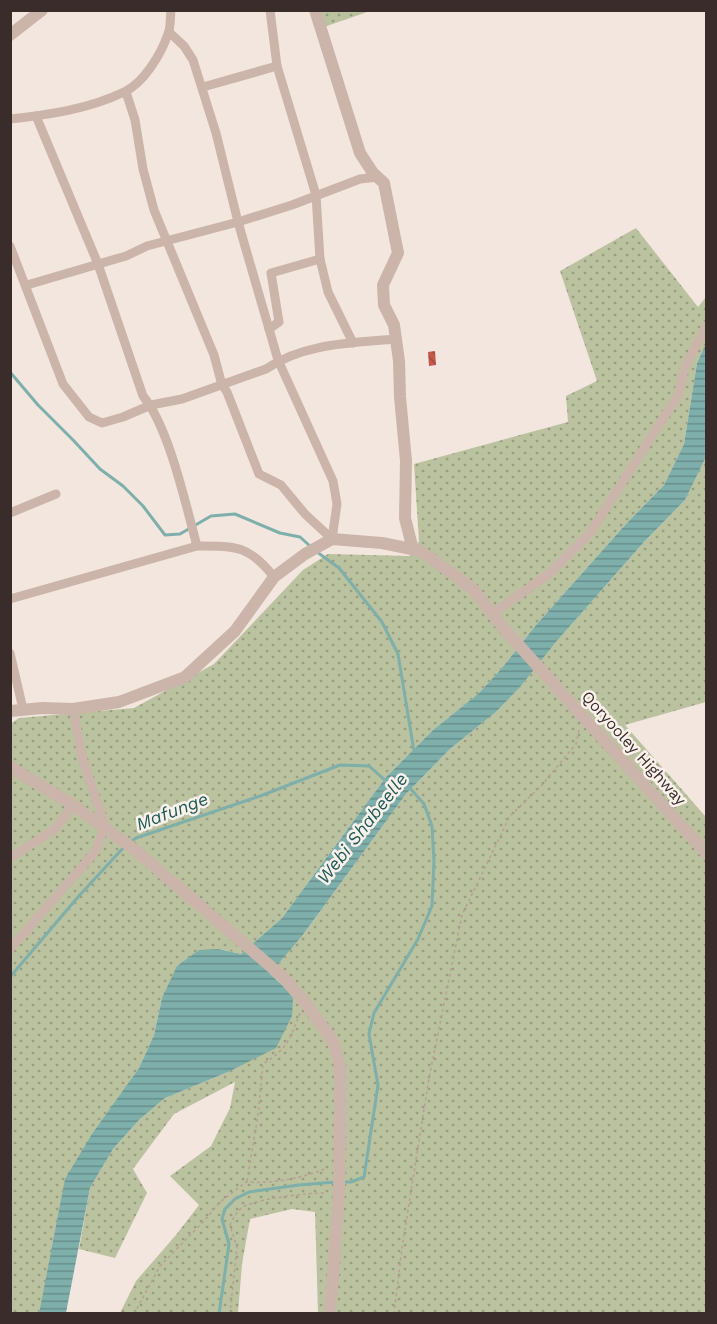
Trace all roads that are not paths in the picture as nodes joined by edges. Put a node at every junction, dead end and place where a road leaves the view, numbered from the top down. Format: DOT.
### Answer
graph roads {
  1 [pos="42,10"];
  2 [pos="171,10"];
  3 [pos="270,10"];
  4 [pos="315,10"];
  5 [pos="11,32"];
  6 [pos="169,32"];
  7 [pos="277,66"];
  8 [pos="203,87"];
  9 [pos="126,92"];
  10 [pos="36,116"];
  11 [pos="10,119"];
  12 [pos="378,177"];
  13 [pos="316,195"];
  14 [pos="238,222"];
  15 [pos="166,241"];
  16 [pos="10,246"];
  17 [pos="320,259"];
  18 [pos="98,264"];
  19 [pos="27,285"];
  20 [pos="706,326"];
  21 [pos="269,329"];
  22 [pos="396,339"];
  23 [pos="353,343"];
  24 [pos="278,360"];
  25 [pos="222,385"];
  26 [pos="151,405"];
  27 [pos="56,494"];
  28 [pos="10,513"];
  29 [pos="332,539"];
  30 [pos="197,546"];
  31 [pos="414,550"];
  32 [pos="274,577"];
  33 [pos="10,599"];
  34 [pos="492,614"];
  35 [pos="10,652"];
  36 [pos="73,709"];
  37 [pos="17,710"];
  38 [pos="10,767"];
  39 [pos="73,805"];
  40 [pos="105,826"];
  41 [pos="706,853"];
  42 [pos="10,858"];
  43 [pos="10,949"];
  44 [pos="330,1314"];
  1 -- 5 [label="street"];
  2 -- 6 [label="street"];
  3 -- 7 [label="street"];
  4 -- 12 [label="street"];
  6 -- 8 [label="street"];
  6 -- 9 [label="street"];
  7 -- 8 [label="street"];
  7 -- 13 [label="street"];
  8 -- 14 [label="street"];
  9 -- 10 [label="street"];
  9 -- 15 [label="street"];
  10 -- 11 [label="street"];
  10 -- 18 [label="street"];
  12 -- 13 [label="street"];
  12 -- 22 [label="street"];
  13 -- 14 [label="street"];
  13 -- 17 [label="street"];
  14 -- 15 [label="street"];
  14 -- 21 [label="street"];
  15 -- 18 [label="street"];
  15 -- 25 [label="street"];
  16 -- 19 [label="street"];
  17 -- 21 [label="street"];
  17 -- 23 [label="street"];
  18 -- 19 [label="street"];
  18 -- 26 [label="street"];
  19 -- 26 [label="street"];
  20 -- 34 [label="street"];
  21 -- 24 [label="street"];
  22 -- 23 [label="street"];
  22 -- 31 [label="street"];
  23 -- 24 [label="street"];
  24 -- 25 [label="street"];
  24 -- 29 [label="street"];
  25 -- 26 [label="street"];
  25 -- 29 [label="street"];
  26 -- 30 [label="street"];
  27 -- 28 [label="street"];
  29 -- 31 [label="street"];
  29 -- 32 [label="street"];
  30 -- 32 [label="street"];
  30 -- 33 [label="street"];
  31 -- 34 [label="street"];
  32 -- 36 [label="street"];
  34 -- 41 [label="street, Qoryooley Highway"];
  35 -- 37 [label="street"];
  36 -- 37 [label="street"];
  36 -- 40 [label="street"];
  38 -- 39 [label="street"];
  39 -- 40 [label="street"];
  39 -- 42 [label="street"];
  40 -- 43 [label="street"];
  40 -- 44 [label="street"];
}
